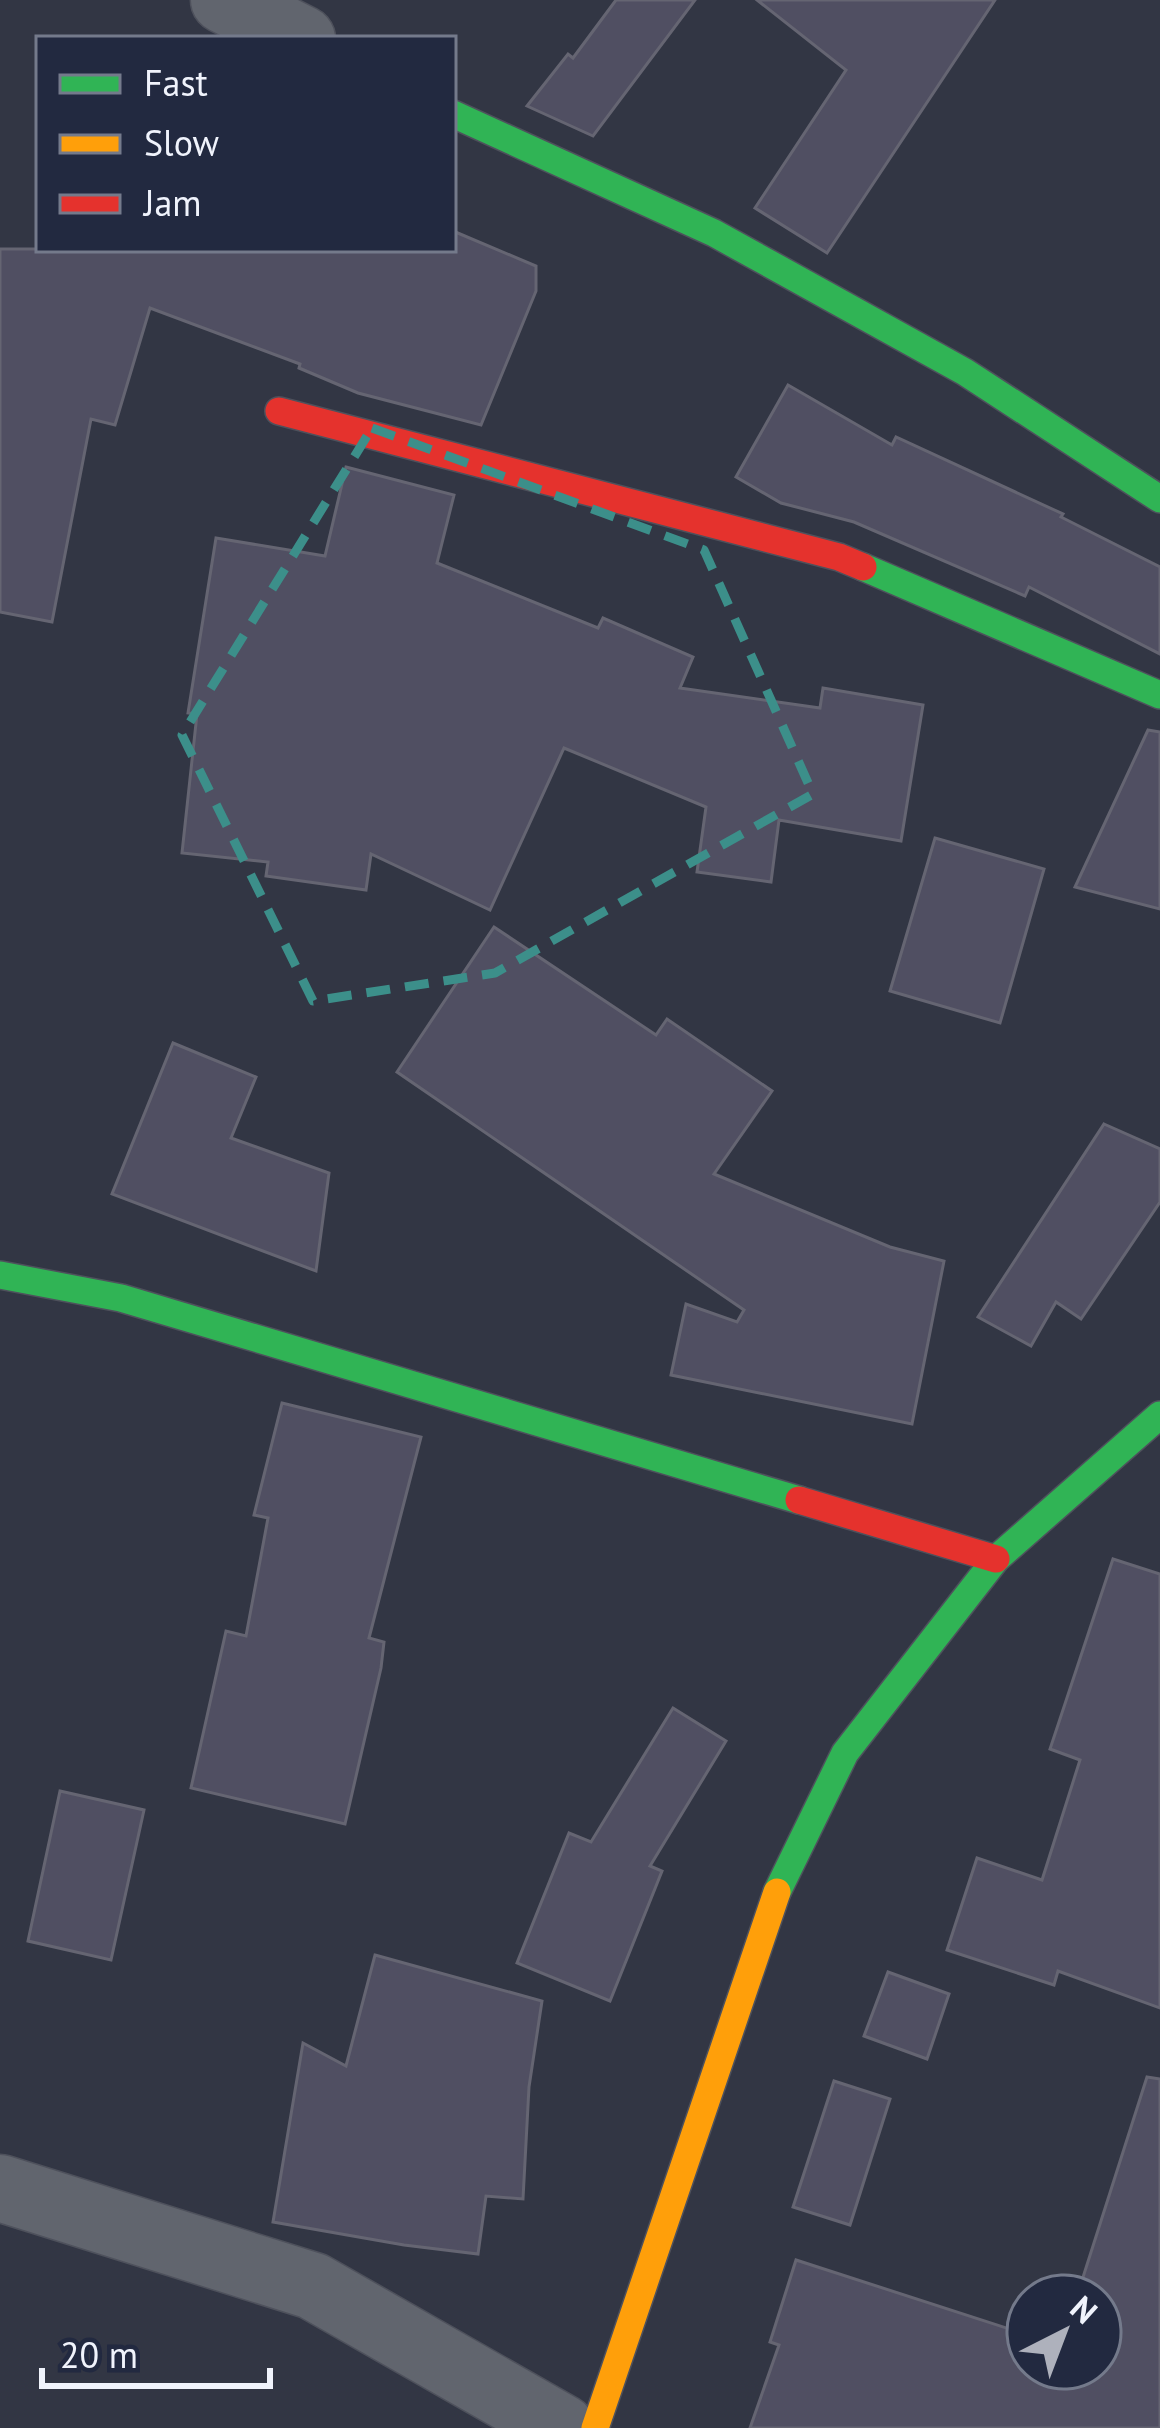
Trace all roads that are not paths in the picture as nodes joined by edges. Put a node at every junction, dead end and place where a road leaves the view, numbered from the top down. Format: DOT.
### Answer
graph roads {
  1 [pos="224,0"];
  2 [pos="296,36"];
  3 [pos="456,115"];
  4 [pos="279,411"];
  5 [pos="1160,499"];
  6 [pos="1160,695"];
  7 [pos="0,1275"];
  8 [pos="1160,1415"];
  9 [pos="996,1558"];
  10 [pos="0,2188"];
  11 [pos="562,2428"];
  12 [pos="595,2428"];
  1 -- 2 [label="street"];
  3 -- 5 [label="street"];
  4 -- 6 [label="street"];
  7 -- 9 [label="street"];
  8 -- 9 [label="street"];
  9 -- 12 [label="street"];
  10 -- 11 [label="street"];
}
